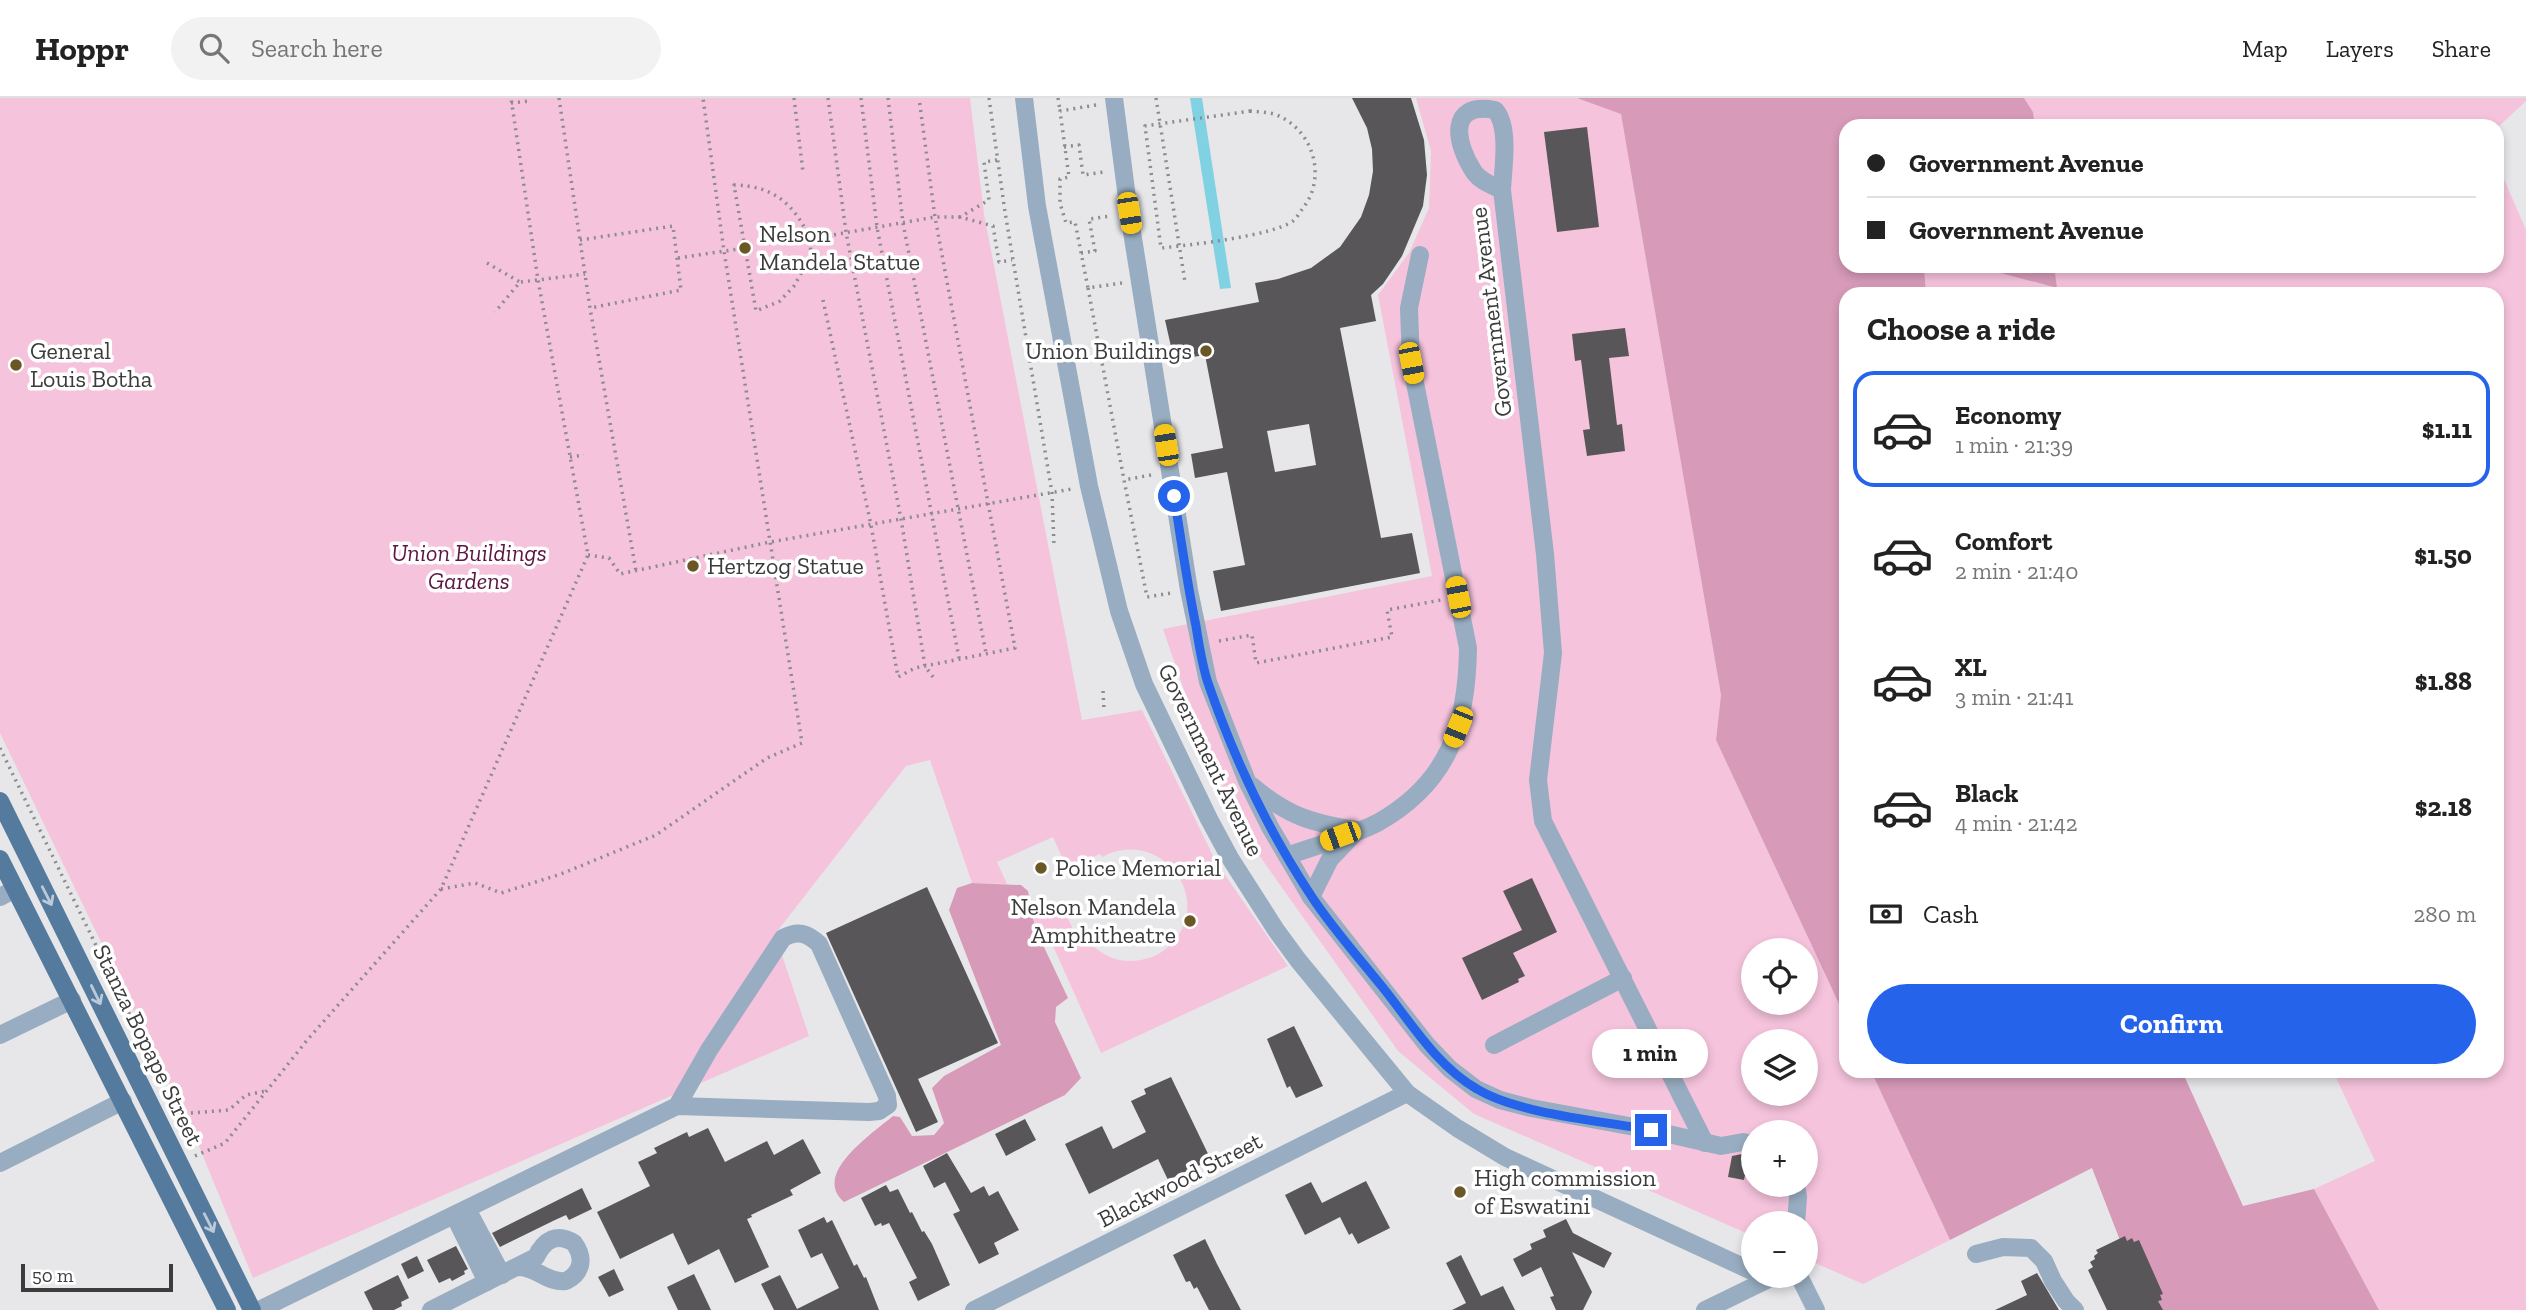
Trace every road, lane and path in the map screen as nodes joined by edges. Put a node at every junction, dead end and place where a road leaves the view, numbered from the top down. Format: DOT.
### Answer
graph roads {
  1 [pos="559,98"];
  2 [pos="704,98"];
  3 [pos="794,98"];
  4 [pos="828,98"];
  5 [pos="861,98"];
  6 [pos="888,98"];
  7 [pos="919,98"];
  8 [pos="989,98"];
  9 [pos="1024,98"];
  10 [pos="1058,98"];
  11 [pos="1114,98"];
  12 [pos="1156,98"];
  13 [pos="511,100"];
  14 [pos="528,102"];
  15 [pos="1096,105"];
  16 [pos="1060,110"];
  17 [pos="1161,124"];
  18 [pos="1064,147"];
  19 [pos="997,160"];
  20 [pos="803,172"];
  21 [pos="1104,172"];
  22 [pos="1147,188"];
  23 [pos="1154,188"];
  24 [pos="1502,190"];
  25 [pos="1129,213"];
  26 [pos="960,217"];
  27 [pos="935,218"];
  28 [pos="903,223"];
  29 [pos="877,227"];
  30 [pos="846,232"];
  31 [pos="810,239"];
  32 [pos="580,240"];
  33 [pos="1180,246"];
  34 [pos="745,248"];
  35 [pos="724,251"];
  36 [pos="1081,253"];
  37 [pos="1420,255"];
  38 [pos="678,258"];
  39 [pos="1013,260"];
  40 [pos="488,263"];
  41 [pos="585,274"];
  42 [pos="538,280"];
  43 [pos="520,282"];
  44 [pos="1185,282"];
  45 [pos="1122,283"];
  46 [pos="1088,288"];
  47 [pos="823,300"];
  48 [pos="590,307"];
  49 [pos="495,312"];
  50 [pos="584,455"];
  51 [pos="570,457"];
  52 [pos="1170,472"];
  53 [pos="1124,480"];
  54 [pos="1089,486"];
  55 [pos="1052,493"];
  56 [pos="990,504"];
  57 [pos="959,509"];
  58 [pos="932,514"];
  59 [pos="901,519"];
  60 [pos="871,525"];
  61 [pos="770,542"];
  62 [pos="1054,545"];
  63 [pos="588,555"];
  64 [pos="636,571"];
  65 [pos="1189,590"];
  66 [pos="1458,597"];
  67 [pos="1199,645"];
  68 [pos="986,653"];
  69 [pos="959,659"];
  70 [pos="925,666"];
  71 [pos="933,677"];
  72 [pos="1103,691"];
  73 [pos="1104,709"];
  74 [pos="0,748"];
  75 [pos="1247,781"];
  76 [pos="0,801"];
  77 [pos="1359,830"];
  78 [pos="1287,856"];
  79 [pos="0,859"];
  80 [pos="441,889"];
  81 [pos="8,893"];
  82 [pos="1311,897"];
  83 [pos="1623,978"];
  84 [pos="72,1000"];
  85 [pos="0,1034"];
  86 [pos="1494,1045"];
  87 [pos="266,1091"];
  88 [pos="1407,1093"];
  89 [pos="123,1101"];
  90 [pos="677,1106"];
  91 [pos="1741,1142"];
  92 [pos="1705,1143"];
  93 [pos="178,1162"];
  94 [pos="0,1163"];
  95 [pos="461,1212"];
  96 [pos="1976,1254"];
  97 [pos="204,1262"];
  98 [pos="1741,1265"];
  99 [pos="1743,1288"];
  100 [pos="1805,1288"];
  101 [pos="227,1310"];
  102 [pos="251,1310"];
  103 [pos="259,1310"];
  104 [pos="432,1310"];
  105 [pos="974,1310"];
  106 [pos="1704,1310"];
  107 [pos="1816,1310"];
  108 [pos="2075,1310"];
  1 -- 32 [label="path"];
  2 -- 35 [label="path"];
  3 -- 20 [label="path"];
  4 -- 30 [label="path"];
  5 -- 29 [label="path"];
  6 -- 28 [label="path"];
  7 -- 27 [label="path"];
  8 -- 19 [label="path"];
  9 -- 54 [label="street, Government Avenue"];
  10 -- 16 [label="path"];
  11 -- 25 [label="street, Government Avenue"];
  12 -- 17 [label="path"];
  13 -- 14 [label="path"];
  13 -- 42 [label="path"];
  15 -- 16 [label="path"];
  16 -- 18 [label="path"];
  17 -- 23 [label="path"];
  17 -- 33 [label="path"];
  17 -- 33 [label="path"];
  18 -- 21 [label="path"];
  18 -- 36 [label="path"];
  19 -- 26 [label="path"];
  19 -- 39 [label="path"];
  22 -- 23 [label="path"];
  23 -- 33 [label="path"];
  24 -- 83 [label="street, Government Avenue"];
  25 -- 36 [label="path"];
  25 -- 52 [label="street, Government Avenue"];
  26 -- 27 [label="path"];
  26 -- 39 [label="path"];
  27 -- 28 [label="path"];
  27 -- 56 [label="path"];
  28 -- 29 [label="path"];
  28 -- 57 [label="path"];
  29 -- 30 [label="path"];
  29 -- 58 [label="path"];
  30 -- 31 [label="path"];
  30 -- 59 [label="path"];
  31 -- 34 [label="path"];
  31 -- 34 [label="path"];
  32 -- 38 [label="path"];
  32 -- 41 [label="path"];
  33 -- 44 [label="path"];
  34 -- 35 [label="path"];
  35 -- 38 [label="path"];
  35 -- 61 [label="path"];
  36 -- 46 [label="path"];
  37 -- 66 [label="street"];
  38 -- 48 [label="path"];
  39 -- 55 [label="path"];
  40 -- 43 [label="path"];
  41 -- 42 [label="path"];
  41 -- 48 [label="path"];
  42 -- 43 [label="path"];
  42 -- 51 [label="path"];
  43 -- 49 [label="path"];
  45 -- 46 [label="path"];
  46 -- 53 [label="path"];
  47 -- 60 [label="path"];
  48 -- 64 [label="path"];
  50 -- 51 [label="path"];
  51 -- 63 [label="path"];
  52 -- 53 [label="path"];
  52 -- 65 [label="street, Government Avenue"];
  53 -- 65 [label="path"];
  54 -- 55 [label="path"];
  54 -- 88 [label="street, Government Avenue"];
  55 -- 56 [label="path"];
  55 -- 62 [label="path"];
  56 -- 57 [label="path"];
  56 -- 68 [label="path"];
  57 -- 58 [label="path"];
  57 -- 68 [label="path"];
  58 -- 59 [label="path"];
  58 -- 69 [label="path"];
  59 -- 60 [label="path"];
  59 -- 70 [label="path"];
  60 -- 61 [label="path"];
  60 -- 70 [label="path"];
  61 -- 64 [label="path"];
  61 -- 80 [label="path"];
  63 -- 64 [label="path"];
  63 -- 80 [label="path"];
  65 -- 67 [label="street, Government Avenue"];
  66 -- 67 [label="path"];
  66 -- 77 [label="street"];
  67 -- 75 [label="street, Government Avenue"];
  68 -- 69 [label="path"];
  69 -- 70 [label="path"];
  70 -- 71 [label="path"];
  72 -- 73 [label="path"];
  74 -- 87 [label="path"];
  75 -- 77 [label="street"];
  75 -- 78 [label="street, Government Avenue"];
  76 -- 93 [label="main road, Stanza Bopape Street, one-way"];
  77 -- 78 [label="street"];
  77 -- 82 [label="street"];
  78 -- 82 [label="street, Government Avenue"];
  79 -- 81 [label="main road, Stanza Bopape Street"];
  80 -- 87 [label="path"];
  81 -- 84 [label="main road, Stanza Bopape Street"];
  82 -- 92 [label="street, Government Avenue"];
  83 -- 86 [label="street"];
  83 -- 92 [label="street, Government Avenue"];
  84 -- 85 [label="street"];
  84 -- 89 [label="main road, Stanza Bopape Street"];
  87 -- 93 [label="path"];
  88 -- 98 [label="street, Government Avenue"];
  88 -- 105 [label="street, Blackwood Street"];
  89 -- 94 [label="street"];
  89 -- 97 [label="main road, Stanza Bopape Street"];
  90 -- 90 [label="street"];
  90 -- 95 [label="street"];
  91 -- 92 [label="street, Government Avenue"];
  93 -- 102 [label="main road, Stanza Bopape Street, one-way"];
  95 -- 103 [label="street"];
  95 -- 104 [label="street"];
  96 -- 108 [label="street"];
  97 -- 101 [label="main road, Stanza Bopape Street"];
  97 -- 102 [label="main road"];
  99 -- 106 [label="street"];
  100 -- 107 [label="street"];
}
